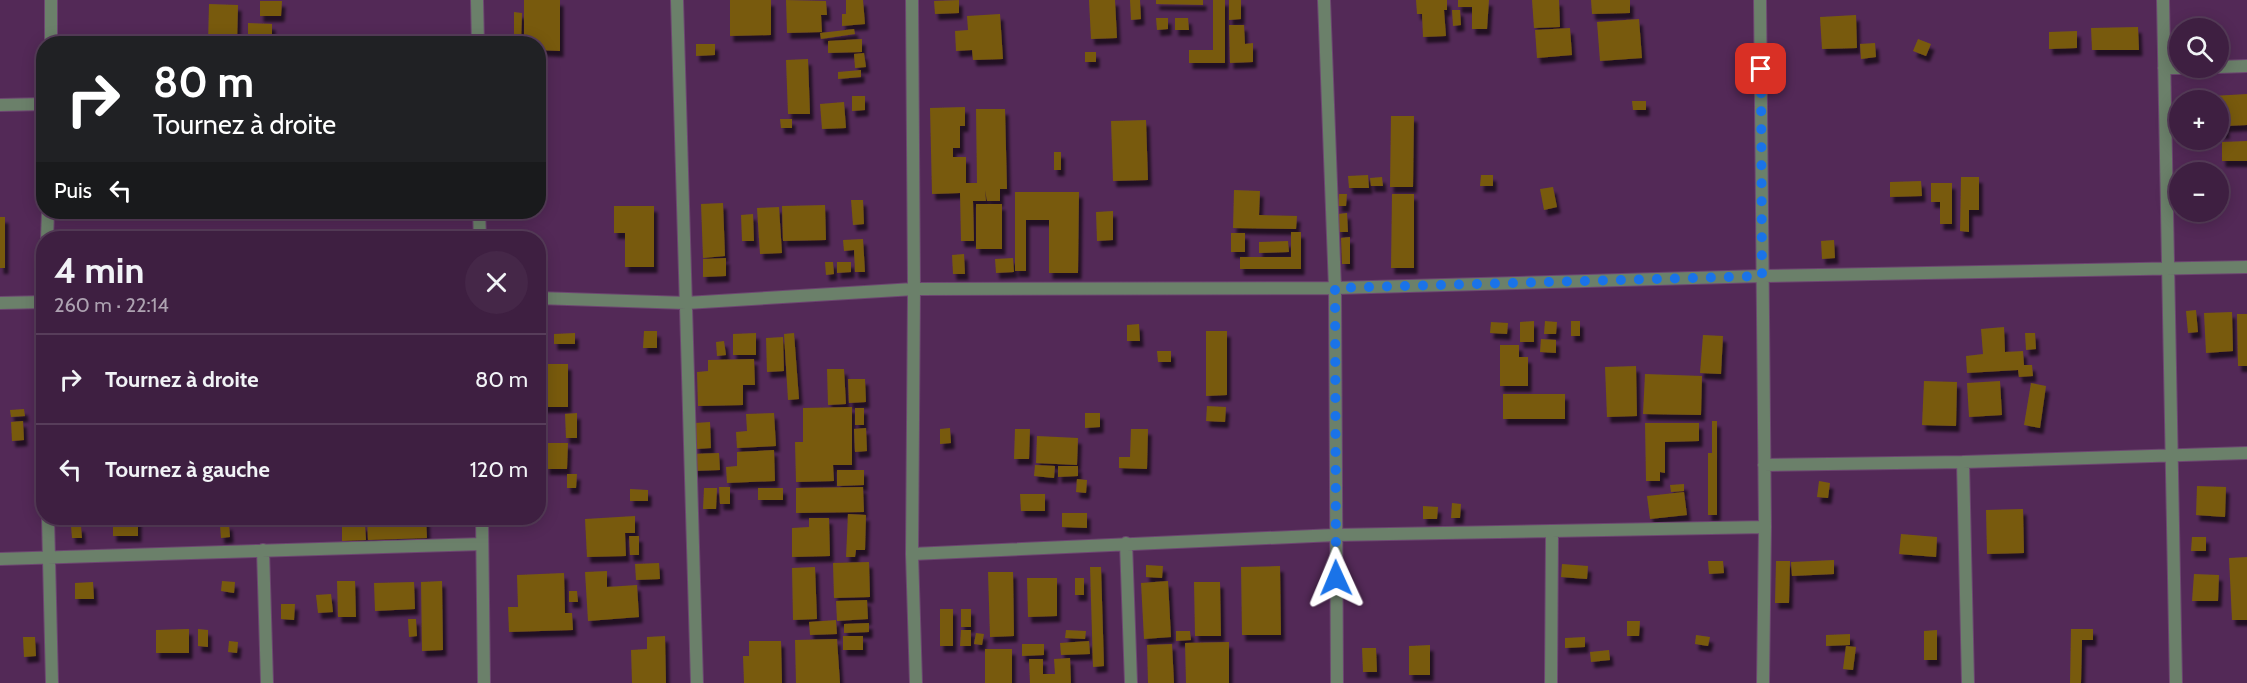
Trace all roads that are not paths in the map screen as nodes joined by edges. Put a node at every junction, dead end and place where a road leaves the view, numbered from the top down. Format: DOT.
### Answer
graph roads {
  1 [pos="51,0"];
  2 [pos="477,0"];
  3 [pos="677,0"];
  4 [pos="912,0"];
  5 [pos="1324,0"];
  6 [pos="1760,0"];
  7 [pos="2163,0"];
  8 [pos="51,36"];
  9 [pos="478,36"];
  10 [pos="2247,66"];
  11 [pos="2229,67"];
  12 [pos="2164,68"];
  13 [pos="2169,68"];
  14 [pos="36,104"];
  15 [pos="0,105"];
  16 [pos="2247,267"];
  17 [pos="2166,268"];
  18 [pos="1762,276"];
  19 [pos="1335,288"];
  20 [pos="914,289"];
  21 [pos="546,298"];
  22 [pos="36,302"];
  23 [pos="0,303"];
  24 [pos="686,303"];
  25 [pos="2247,453"];
  26 [pos="2173,454"];
  27 [pos="1963,462"];
  28 [pos="1764,465"];
  29 [pos="48,525"];
  30 [pos="482,525"];
  31 [pos="1765,527"];
  32 [pos="1552,533"];
  33 [pos="1335,535"];
  34 [pos="1126,543"];
  35 [pos="482,544"];
  36 [pos="263,550"];
  37 [pos="912,554"];
  38 [pos="0,559"];
  39 [pos="48,559"];
  40 [pos="52,683"];
  41 [pos="267,683"];
  42 [pos="484,683"];
  43 [pos="697,683"];
  44 [pos="916,683"];
  45 [pos="1131,683"];
  46 [pos="1337,683"];
  47 [pos="1551,683"];
  48 [pos="1763,683"];
  49 [pos="1968,683"];
  50 [pos="2176,683"];
  1 -- 8 [label="street"];
  2 -- 9 [label="street"];
  3 -- 24 [label="street"];
  4 -- 20 [label="street"];
  5 -- 19 [label="street"];
  6 -- 18 [label="street"];
  7 -- 12 [label="street"];
  10 -- 11 [label="street"];
  12 -- 13 [label="street"];
  12 -- 17 [label="street"];
  14 -- 15 [label="street"];
  16 -- 17 [label="street"];
  17 -- 18 [label="street"];
  17 -- 26 [label="street"];
  18 -- 19 [label="street"];
  18 -- 28 [label="street"];
  19 -- 20 [label="street"];
  19 -- 33 [label="street"];
  20 -- 24 [label="street"];
  20 -- 37 [label="street"];
  21 -- 24 [label="street"];
  22 -- 23 [label="street"];
  24 -- 43 [label="street"];
  25 -- 26 [label="street"];
  26 -- 27 [label="street"];
  26 -- 50 [label="street"];
  27 -- 28 [label="street"];
  27 -- 49 [label="street"];
  28 -- 31 [label="street"];
  29 -- 39 [label="street"];
  30 -- 35 [label="street"];
  31 -- 32 [label="street"];
  31 -- 48 [label="street"];
  32 -- 33 [label="street"];
  32 -- 47 [label="street"];
  33 -- 34 [label="street"];
  33 -- 46 [label="street"];
  34 -- 37 [label="street"];
  34 -- 45 [label="street"];
  35 -- 36 [label="street"];
  35 -- 42 [label="street"];
  36 -- 39 [label="street"];
  36 -- 41 [label="street"];
  37 -- 44 [label="street"];
  38 -- 39 [label="street"];
  39 -- 40 [label="street"];
}
